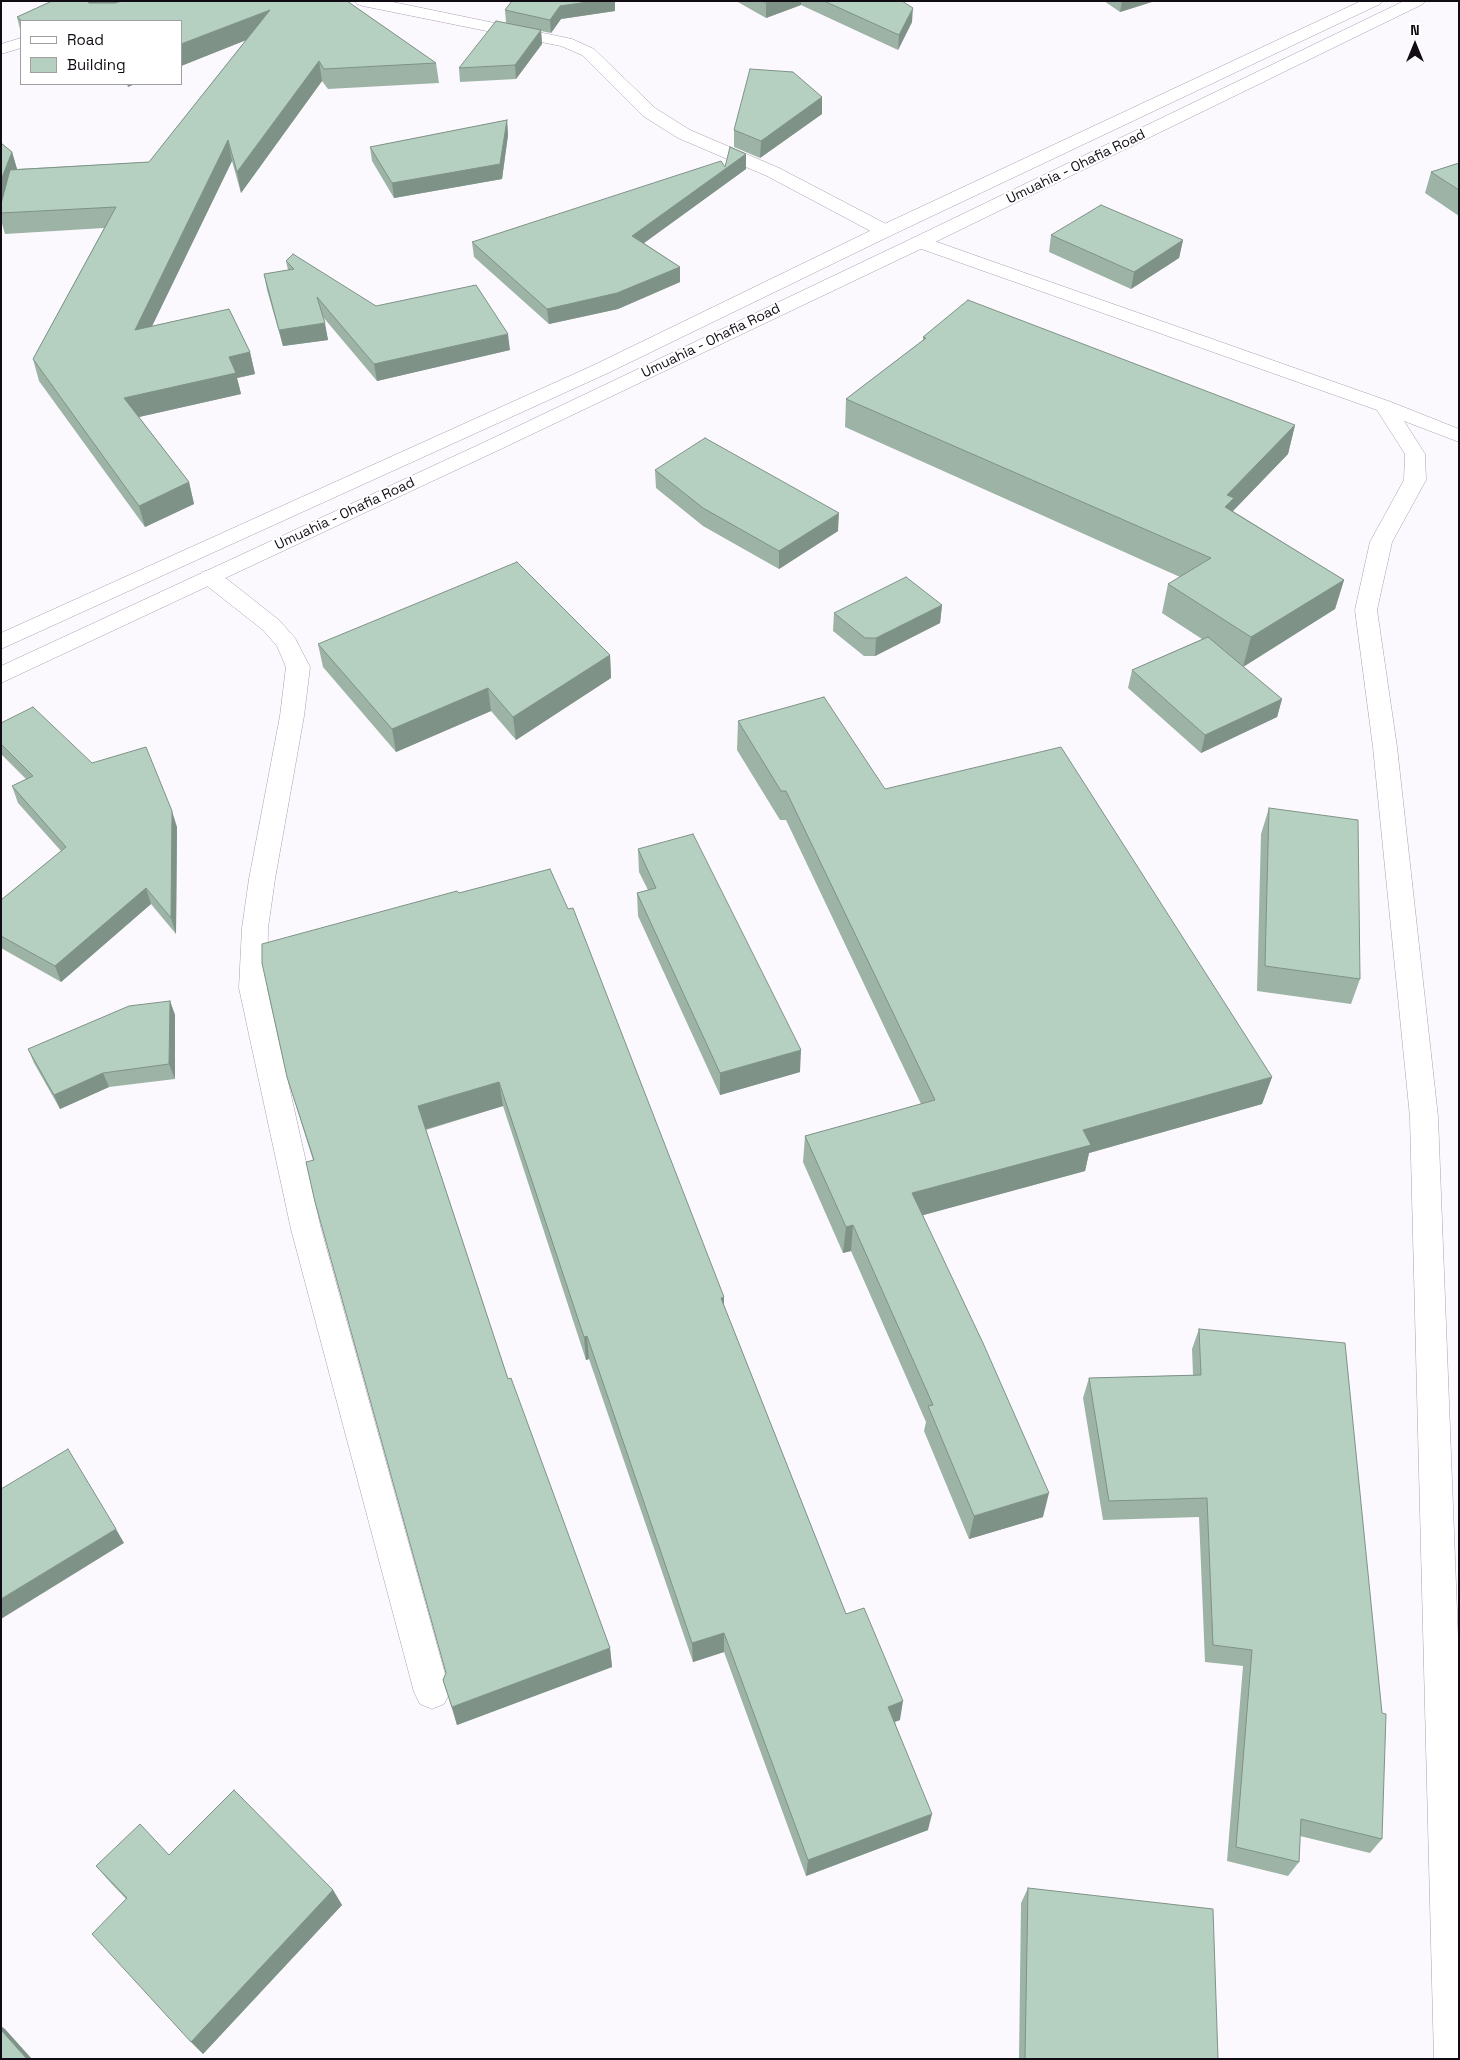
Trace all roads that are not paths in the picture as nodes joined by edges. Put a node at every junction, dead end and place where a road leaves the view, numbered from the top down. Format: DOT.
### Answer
graph roads {
  1 [pos="363,1"];
  2 [pos="1374,1"];
  3 [pos="1417,1"];
  4 [pos="20,43"];
  5 [pos="1,49"];
  6 [pos="885,231"];
  7 [pos="920,242"];
  8 [pos="804,271"];
  9 [pos="829,284"];
  10 [pos="1384,406"];
  11 [pos="1459,436"];
  12 [pos="210,577"];
  13 [pos="37,625"];
  14 [pos="1,642"];
  15 [pos="62,647"];
  16 [pos="1,675"];
  17 [pos="432,1692"];
  18 [pos="1454,2059"];
  1 -- 6 [label="street"];
  2 -- 6 [label="street, Umuahia - Ohafia Road"];
  3 -- 7 [label="street, Umuahia - Ohafia Road"];
  4 -- 5 [label="street"];
  6 -- 8 [label="street, Umuahia - Ohafia Road"];
  7 -- 9 [label="street, Umuahia - Ohafia Road"];
  7 -- 10 [label="street"];
  8 -- 9 [label="street"];
  8 -- 13 [label="street, Umuahia - Ohafia Road"];
  9 -- 12 [label="street, Umuahia - Ohafia Road"];
  10 -- 11 [label="street"];
  10 -- 18 [label="street"];
  12 -- 15 [label="street, Umuahia - Ohafia Road"];
  12 -- 17 [label="street"];
  13 -- 14 [label="street, Umuahia - Ohafia Road"];
  13 -- 15 [label="street"];
  15 -- 16 [label="street, Umuahia - Ohafia Road"];
}
